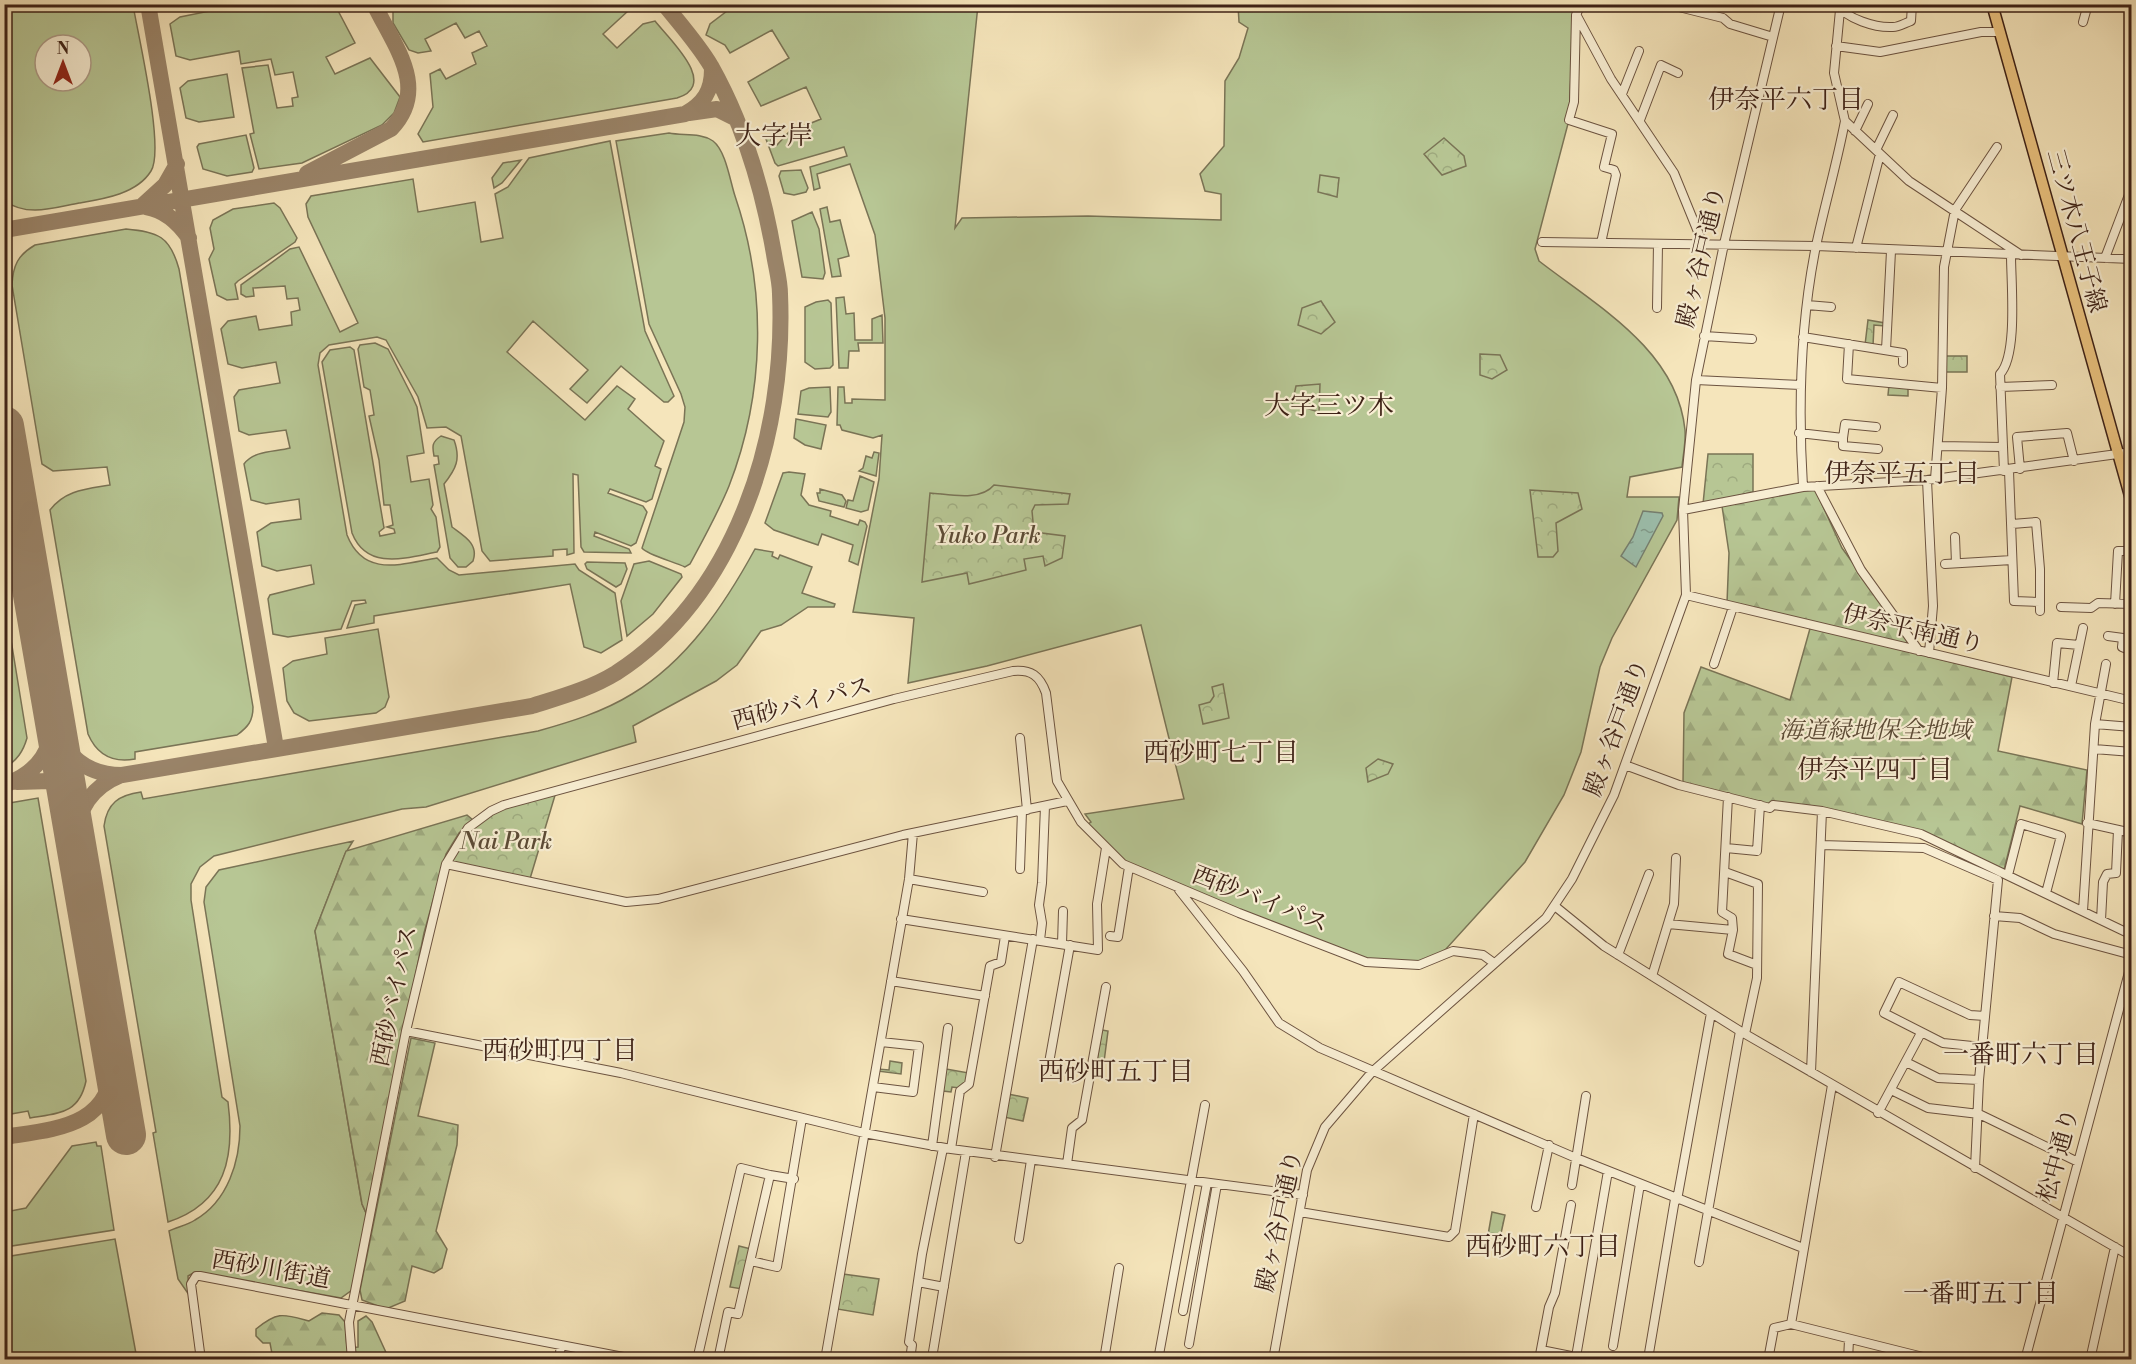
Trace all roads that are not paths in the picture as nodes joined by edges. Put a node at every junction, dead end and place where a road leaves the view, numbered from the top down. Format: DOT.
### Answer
graph roads {
  1 [pos="1581,4"];
  2 [pos="1666,4"];
  3 [pos="1782,4"];
  4 [pos="1912,4"];
  5 [pos="1992,4"];
  6 [pos="2088,4"];
  7 [pos="1838,8"];
  8 [pos="1576,15"];
  9 [pos="2084,22"];
  10 [pos="1999,32"];
  11 [pos="1773,38"];
  12 [pos="1836,46"];
  13 [pos="1639,51"];
  14 [pos="1678,73"];
  15 [pos="1622,94"];
  16 [pos="1868,104"];
  17 [pos="1893,115"];
  18 [pos="1640,120"];
  19 [pos="1845,121"];
  20 [pos="1855,131"];
  21 [pos="1997,147"];
  22 [pos="1878,152"];
  23 [pos="2132,187"];
  24 [pos="1955,210"];
  25 [pos="1542,242"];
  26 [pos="1601,243"];
  27 [pos="1658,244"];
  28 [pos="1703,244"];
  29 [pos="1724,244"];
  30 [pos="1816,246"];
  31 [pos="1856,248"];
  32 [pos="1891,251"];
  33 [pos="1948,253"];
  34 [pos="2011,255"];
  35 [pos="2021,255"];
  36 [pos="2061,256"];
  37 [pos="2105,258"];
  38 [pos="2132,259"];
  39 [pos="1807,305"];
  40 [pos="1831,307"];
  41 [pos="1657,308"];
  42 [pos="1704,336"];
  43 [pos="1803,337"];
  44 [pos="1752,339"];
  45 [pos="1849,344"];
  46 [pos="1886,350"];
  47 [pos="1903,363"];
  48 [pos="1696,380"];
  49 [pos="1801,385"];
  50 [pos="2052,385"];
  51 [pos="2000,387"];
  52 [pos="1942,388"];
  53 [pos="1876,427"];
  54 [pos="1799,433"];
  55 [pos="1843,438"];
  56 [pos="1938,446"];
  57 [pos="2003,447"];
  58 [pos="1878,449"];
  59 [pos="2132,452"];
  60 [pos="2116,455"];
  61 [pos="2074,461"];
  62 [pos="2020,469"];
  63 [pos="2006,471"];
  64 [pos="1931,480"];
  65 [pos="1817,486"];
  66 [pos="1803,487"];
  67 [pos="2132,503"];
  68 [pos="1683,510"];
  69 [pos="2012,524"];
  70 [pos="1955,537"];
  71 [pos="2132,551"];
  72 [pos="2012,560"];
  73 [pos="1956,563"];
  74 [pos="1945,564"];
  75 [pos="1686,595"];
  76 [pos="2115,604"];
  77 [pos="2132,604"];
  78 [pos="1734,607"];
  79 [pos="2061,607"];
  80 [pos="2083,628"];
  81 [pos="2108,636"];
  82 [pos="2079,645"];
  83 [pos="2132,651"];
  84 [pos="1924,652"];
  85 [pos="1714,664"];
  86 [pos="2106,664"];
  87 [pos="2053,683"];
  88 [pos="2070,686"];
  89 [pos="2099,693"];
  90 [pos="2132,701"];
  91 [pos="2095,724"];
  92 [pos="2132,727"];
  93 [pos="1020,738"];
  94 [pos="2094,749"];
  95 [pos="2132,752"];
  96 [pos="1625,765"];
  97 [pos="1728,797"];
  98 [pos="1067,801"];
  99 [pos="1760,805"];
  100 [pos="1045,806"];
  101 [pos="1025,810"];
  102 [pos="1822,812"];
  103 [pos="2087,823"];
  104 [pos="2132,826"];
  105 [pos="2118,830"];
  106 [pos="913,833"];
  107 [pos="2131,833"];
  108 [pos="1821,845"];
  109 [pos="1106,848"];
  110 [pos="1726,848"];
  111 [pos="1676,858"];
  112 [pos="446,864"];
  113 [pos="1129,867"];
  114 [pos="1020,869"];
  115 [pos="1725,872"];
  116 [pos="1649,874"];
  117 [pos="1998,875"];
  118 [pos="2008,875"];
  119 [pos="909,879"];
  120 [pos="1178,889"];
  121 [pos="983,892"];
  122 [pos="2046,893"];
  123 [pos="1556,907"];
  124 [pos="1063,911"];
  125 [pos="2083,911"];
  126 [pos="1994,916"];
  127 [pos="901,919"];
  128 [pos="2101,920"];
  129 [pos="1668,924"];
  130 [pos="1733,930"];
  131 [pos="2132,935"];
  132 [pos="1005,936"];
  133 [pos="1110,936"];
  134 [pos="1036,939"];
  135 [pos="1066,945"];
  136 [pos="1618,955"];
  137 [pos="2132,956"];
  138 [pos="2132,961"];
  139 [pos="1494,963"];
  140 [pos="1757,965"];
  141 [pos="1652,976"];
  142 [pos="2129,977"];
  143 [pos="891,981"];
  144 [pos="1106,987"];
  145 [pos="985,996"];
  146 [pos="1711,1013"];
  147 [pos="1985,1016"];
  148 [pos="948,1028"];
  149 [pos="406,1031"];
  150 [pos="1743,1032"];
  151 [pos="1921,1033"];
  152 [pos="881,1042"];
  153 [pos="1982,1047"];
  154 [pos="1906,1062"];
  155 [pos="1372,1072"];
  156 [pos="1811,1072"];
  157 [pos="1047,1074"];
  158 [pos="1979,1080"];
  159 [pos="1832,1084"];
  160 [pos="873,1087"];
  161 [pos="1891,1090"];
  162 [pos="1586,1096"];
  163 [pos="1205,1105"];
  164 [pos="1878,1113"];
  165 [pos="1474,1114"];
  166 [pos="1979,1114"];
  167 [pos="802,1118"];
  168 [pos="864,1133"];
  169 [pos="1549,1145"];
  170 [pos="932,1146"];
  171 [pos="947,1148"];
  172 [pos="966,1152"];
  173 [pos="995,1157"];
  174 [pos="1575,1158"];
  175 [pos="1031,1160"];
  176 [pos="2078,1162"];
  177 [pos="1066,1164"];
  178 [pos="1975,1168"];
  179 [pos="1608,1171"];
  180 [pos="770,1174"];
  181 [pos="794,1179"];
  182 [pos="1190,1181"];
  183 [pos="1207,1183"];
  184 [pos="1217,1184"];
  185 [pos="1640,1184"];
  186 [pos="1572,1185"];
  187 [pos="1303,1195"];
  188 [pos="1676,1199"];
  189 [pos="1571,1205"];
  190 [pos="1536,1207"];
  191 [pos="1708,1211"];
  192 [pos="1300,1212"];
  193 [pos="2063,1216"];
  194 [pos="1019,1239"];
  195 [pos="2115,1247"];
  196 [pos="1803,1248"];
  197 [pos="2132,1257"];
  198 [pos="751,1261"];
  199 [pos="1699,1262"];
  200 [pos="1119,1268"];
  201 [pos="918,1282"];
  202 [pos="944,1287"];
  203 [pos="1187,1289"];
  204 [pos="1198,1291"];
  205 [pos="353,1305"];
  206 [pos="1183,1311"];
  207 [pos="1794,1326"];
  208 [pos="1849,1340"];
  209 [pos="1189,1344"];
  210 [pos="561,1345"];
  211 [pos="1613,1346"];
  212 [pos="1540,1350"];
  213 [pos="933,1353"];
  214 [pos="913,1358"];
  215 [pos="201,1359"];
  216 [pos="352,1359"];
  217 [pos="559,1359"];
  218 [pos="639,1359"];
  219 [pos="697,1359"];
  220 [pos="718,1359"];
  221 [pos="825,1359"];
  222 [pos="1104,1359"];
  223 [pos="1158,1359"];
  224 [pos="1273,1359"];
  225 [pos="1539,1359"];
  226 [pos="1648,1359"];
  227 [pos="1768,1359"];
  228 [pos="1848,1359"];
  229 [pos="1935,1359"];
  230 [pos="2025,1359"];
  231 [pos="2090,1359"];
  1 -- 8 [label="street"];
  2 -- 11 [label="street"];
  3 -- 11 [label="street, 殿ヶ谷戸通り"];
  4 -- 7 [label="street"];
  5 -- 10 [label="main road, 三ツ木八王子線"];
  6 -- 9 [label="street"];
  7 -- 12 [label="street"];
  8 -- 15 [label="street"];
  8 -- 26 [label="street"];
  10 -- 12 [label="street"];
  10 -- 36 [label="main road, 三ツ木八王子線"];
  11 -- 29 [label="street, 殿ヶ谷戸通り"];
  12 -- 19 [label="street"];
  13 -- 15 [label="street"];
  14 -- 18 [label="street"];
  15 -- 18 [label="street"];
  16 -- 20 [label="street"];
  17 -- 22 [label="street"];
  18 -- 28 [label="street"];
  19 -- 20 [label="street"];
  19 -- 30 [label="street"];
  20 -- 22 [label="street"];
  21 -- 24 [label="street"];
  22 -- 24 [label="street"];
  22 -- 31 [label="street"];
  23 -- 37 [label="street"];
  24 -- 33 [label="street"];
  24 -- 35 [label="street"];
  25 -- 26 [label="street"];
  26 -- 27 [label="street"];
  27 -- 28 [label="street"];
  27 -- 41 [label="street"];
  28 -- 29 [label="street"];
  29 -- 30 [label="street"];
  29 -- 42 [label="street, 殿ヶ谷戸通り"];
  30 -- 31 [label="street"];
  30 -- 39 [label="street"];
  31 -- 32 [label="street"];
  32 -- 33 [label="street"];
  32 -- 46 [label="street"];
  33 -- 34 [label="street"];
  33 -- 52 [label="street"];
  34 -- 35 [label="street"];
  34 -- 51 [label="street"];
  35 -- 36 [label="street"];
  36 -- 37 [label="street"];
  36 -- 60 [label="main road, 三ツ木八王子線"];
  37 -- 38 [label="street"];
  39 -- 40 [label="street"];
  39 -- 43 [label="street"];
  42 -- 44 [label="street"];
  42 -- 48 [label="street, 殿ヶ谷戸通り"];
  43 -- 45 [label="street"];
  43 -- 49 [label="street"];
  45 -- 46 [label="street"];
  45 -- 52 [label="street"];
  46 -- 47 [label="street"];
  48 -- 49 [label="street"];
  48 -- 68 [label="street, 殿ヶ谷戸通り"];
  49 -- 54 [label="street"];
  50 -- 51 [label="street"];
  51 -- 57 [label="street"];
  52 -- 56 [label="street"];
  53 -- 55 [label="street"];
  54 -- 55 [label="street"];
  54 -- 66 [label="street"];
  55 -- 58 [label="street"];
  56 -- 57 [label="street"];
  56 -- 64 [label="street"];
  57 -- 63 [label="street"];
  59 -- 60 [label="street"];
  60 -- 61 [label="street"];
  60 -- 67 [label="main road, 三ツ木八王子線"];
  61 -- 62 [label="street"];
  61 -- 62 [label="street"];
  62 -- 63 [label="street"];
  63 -- 64 [label="street"];
  63 -- 69 [label="street"];
  64 -- 65 [label="street"];
  64 -- 84 [label="street"];
  65 -- 66 [label="street"];
  65 -- 84 [label="street"];
  66 -- 68 [label="street"];
  68 -- 75 [label="street, 殿ヶ谷戸通り"];
  69 -- 72 [label="street"];
  69 -- 72 [label="street"];
  70 -- 73 [label="street"];
  71 -- 76 [label="street"];
  72 -- 73 [label="street"];
  73 -- 74 [label="street"];
  75 -- 78 [label="street, 伊奈平南通り"];
  75 -- 96 [label="street, 殿ヶ谷戸通り"];
  76 -- 77 [label="street"];
  76 -- 79 [label="street"];
  78 -- 84 [label="street, 伊奈平南通り"];
  78 -- 85 [label="street"];
  80 -- 82 [label="street"];
  81 -- 83 [label="street"];
  82 -- 87 [label="street"];
  82 -- 88 [label="street"];
  84 -- 87 [label="street, 伊奈平南通り"];
  86 -- 89 [label="street"];
  87 -- 88 [label="street, 伊奈平南通り"];
  88 -- 89 [label="street, 伊奈平南通り"];
  89 -- 90 [label="street, 伊奈平南通り"];
  89 -- 91 [label="street"];
  91 -- 92 [label="street"];
  91 -- 94 [label="street"];
  93 -- 101 [label="street"];
  94 -- 95 [label="street"];
  94 -- 103 [label="street"];
  96 -- 97 [label="street"];
  96 -- 123 [label="street, 殿ヶ谷戸通り"];
  97 -- 99 [label="street"];
  97 -- 110 [label="street"];
  98 -- 100 [label="street"];
  98 -- 109 [label="street, 西砂バイパス"];
  98 -- 112 [label="street, 西砂バイパス"];
  99 -- 102 [label="street"];
  99 -- 110 [label="street"];
  100 -- 101 [label="street"];
  100 -- 134 [label="street"];
  101 -- 106 [label="street"];
  101 -- 114 [label="street"];
  102 -- 108 [label="street"];
  102 -- 117 [label="street"];
  103 -- 105 [label="street"];
  103 -- 125 [label="street"];
  104 -- 107 [label="street"];
  105 -- 107 [label="street"];
  105 -- 128 [label="street"];
  106 -- 112 [label="street"];
  106 -- 119 [label="street"];
  108 -- 117 [label="street"];
  108 -- 156 [label="street"];
  109 -- 113 [label="street, 西砂バイパス"];
  109 -- 135 [label="street"];
  110 -- 115 [label="street"];
  111 -- 129 [label="street"];
  112 -- 149 [label="street, 西砂バイパス"];
  113 -- 120 [label="street, 西砂バイパス"];
  113 -- 133 [label="street"];
  115 -- 130 [label="street"];
  115 -- 140 [label="street"];
  116 -- 136 [label="street"];
  117 -- 118 [label="street"];
  117 -- 126 [label="street"];
  118 -- 122 [label="street"];
  118 -- 122 [label="street"];
  119 -- 121 [label="street"];
  119 -- 127 [label="street"];
  120 -- 139 [label="street, 西砂バイパス"];
  120 -- 155 [label="street"];
  122 -- 125 [label="street"];
  123 -- 136 [label="street"];
  123 -- 139 [label="street, 殿ヶ谷戸通り"];
  124 -- 135 [label="street"];
  125 -- 128 [label="street"];
  126 -- 137 [label="street"];
  126 -- 147 [label="street"];
  127 -- 132 [label="street"];
  127 -- 143 [label="street"];
  128 -- 131 [label="street"];
  129 -- 130 [label="street"];
  129 -- 141 [label="street"];
  130 -- 140 [label="street"];
  132 -- 134 [label="street"];
  132 -- 145 [label="street"];
  134 -- 135 [label="street"];
  134 -- 173 [label="street"];
  135 -- 157 [label="street"];
  136 -- 141 [label="street"];
  138 -- 142 [label="street, 松中通り"];
  139 -- 155 [label="street, 殿ヶ谷戸通り"];
  140 -- 150 [label="street"];
  141 -- 146 [label="street"];
  142 -- 176 [label="street, 松中通り"];
  143 -- 145 [label="street"];
  143 -- 152 [label="street"];
  144 -- 177 [label="street"];
  145 -- 171 [label="street"];
  146 -- 150 [label="street"];
  146 -- 188 [label="street"];
  147 -- 151 [label="street"];
  147 -- 153 [label="street"];
  148 -- 170 [label="street"];
  149 -- 167 [label="street"];
  149 -- 205 [label="street, 西砂バイパス"];
  150 -- 156 [label="street"];
  150 -- 191 [label="street"];
  151 -- 153 [label="street"];
  151 -- 154 [label="street"];
  152 -- 160 [label="street"];
  152 -- 160 [label="street"];
  153 -- 158 [label="street"];
  154 -- 158 [label="street"];
  154 -- 161 [label="street"];
  155 -- 165 [label="street"];
  155 -- 187 [label="street, 殿ヶ谷戸通り"];
  156 -- 159 [label="street"];
  158 -- 166 [label="street"];
  159 -- 164 [label="street"];
  159 -- 196 [label="street"];
  160 -- 168 [label="street"];
  161 -- 164 [label="street"];
  161 -- 166 [label="street"];
  162 -- 174 [label="street"];
  163 -- 182 [label="street"];
  164 -- 178 [label="street"];
  165 -- 169 [label="street"];
  165 -- 192 [label="street"];
  166 -- 176 [label="street"];
  166 -- 178 [label="street"];
  167 -- 168 [label="street"];
  167 -- 181 [label="street"];
  168 -- 170 [label="street"];
  168 -- 221 [label="street"];
  169 -- 174 [label="street"];
  169 -- 190 [label="street"];
  170 -- 171 [label="street"];
  171 -- 172 [label="street"];
  171 -- 201 [label="street"];
  172 -- 173 [label="street"];
  172 -- 202 [label="street"];
  173 -- 175 [label="street"];
  174 -- 179 [label="street"];
  174 -- 186 [label="street"];
  175 -- 177 [label="street"];
  175 -- 194 [label="street"];
  176 -- 193 [label="street, 松中通り"];
  177 -- 182 [label="street"];
  178 -- 193 [label="street"];
  179 -- 185 [label="street"];
  179 -- 212 [label="street"];
  180 -- 181 [label="street"];
  180 -- 198 [label="street"];
  180 -- 219 [label="street"];
  181 -- 198 [label="street"];
  182 -- 183 [label="street"];
  182 -- 223 [label="street"];
  183 -- 184 [label="street"];
  183 -- 203 [label="street"];
  184 -- 187 [label="street"];
  184 -- 204 [label="street"];
  185 -- 188 [label="street"];
  185 -- 211 [label="street"];
  187 -- 192 [label="street, 殿ヶ谷戸通り"];
  188 -- 191 [label="street"];
  188 -- 226 [label="street"];
  189 -- 212 [label="street"];
  191 -- 196 [label="street"];
  191 -- 199 [label="street"];
  192 -- 224 [label="street, 殿ヶ谷戸通り"];
  193 -- 195 [label="street"];
  193 -- 230 [label="street, 松中通り"];
  195 -- 197 [label="street"];
  195 -- 231 [label="street"];
  196 -- 207 [label="street"];
  198 -- 220 [label="street"];
  200 -- 222 [label="street"];
  201 -- 202 [label="street"];
  201 -- 214 [label="street"];
  202 -- 213 [label="street"];
  203 -- 204 [label="street"];
  203 -- 206 [label="street"];
  204 -- 209 [label="street"];
  205 -- 210 [label="street"];
  205 -- 215 [label="street, 西砂川街道"];
  205 -- 216 [label="street, 西砂バイパス"];
  207 -- 208 [label="street"];
  207 -- 227 [label="street"];
  208 -- 228 [label="street"];
  208 -- 229 [label="street"];
  210 -- 217 [label="street"];
  210 -- 218 [label="street"];
  212 -- 225 [label="street"];
}
